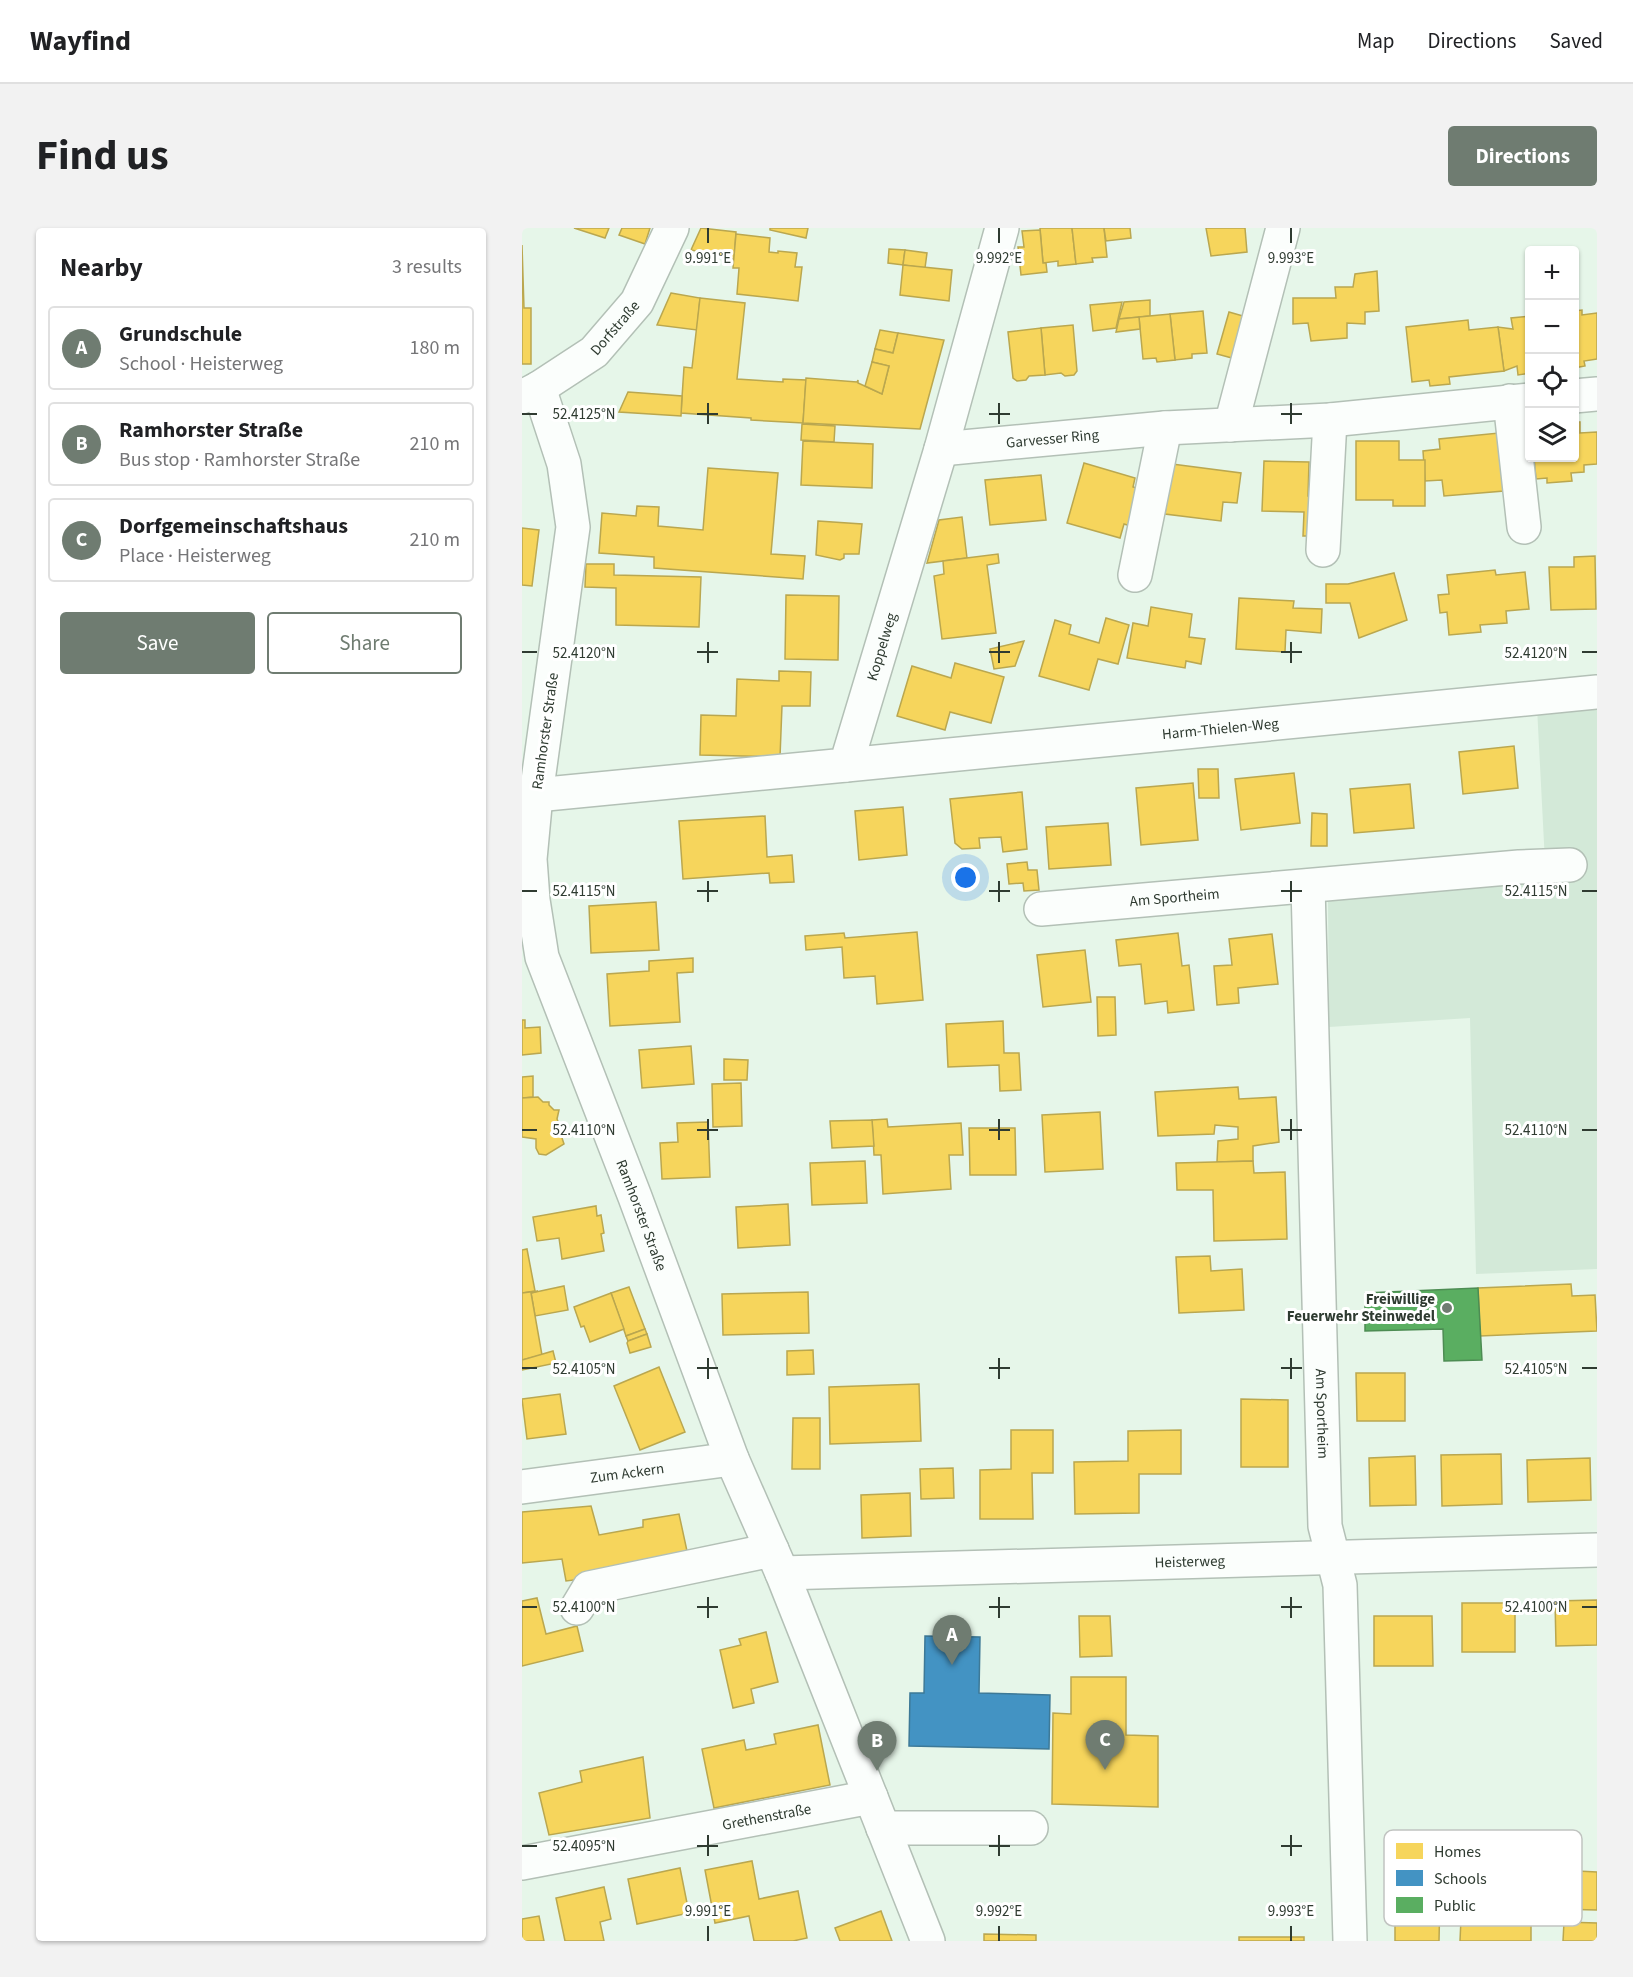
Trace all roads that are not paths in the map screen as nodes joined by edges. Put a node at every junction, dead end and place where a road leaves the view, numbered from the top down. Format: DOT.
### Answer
graph roads {
  1 [pos="672,228"];
  2 [pos="1002,228"];
  3 [pos="1283,228"];
  4 [pos="531,392"];
  5 [pos="1597,394"];
  6 [pos="1579,396"];
  7 [pos="1520,400"];
  8 [pos="1330,420"];
  9 [pos="1231,425"];
  10 [pos="1165,429"];
  11 [pos="941,450"];
  12 [pos="1524,527"];
  13 [pos="1323,550"];
  14 [pos="1136,575"];
  15 [pos="1597,692"];
  16 [pos="846,765"];
  17 [pos="536,795"];
  18 [pos="1569,865"];
  19 [pos="1308,886"];
  20 [pos="1041,909"];
  21 [pos="732,1459"];
  22 [pos="522,1487"];
  23 [pos="1597,1550"];
  24 [pos="1334,1557"];
  25 [pos="777,1561"];
  26 [pos="577,1608"];
  27 [pos="871,1797"];
  28 [pos="883,1828"];
  29 [pos="1031,1828"];
  30 [pos="522,1863"];
  31 [pos="928,1941"];
  32 [pos="1350,1941"];
  1 -- 4 [label="street, Dorfstraße"];
  2 -- 11 [label="street, Koppelweg"];
  3 -- 9 [label="street"];
  4 -- 17 [label="street, Ramhorster Straße"];
  5 -- 6 [label="street"];
  7 -- 8 [label="street, Garvesser Ring"];
  7 -- 12 [label="street, Garvesser Ring"];
  8 -- 9 [label="street, Garvesser Ring"];
  8 -- 13 [label="street"];
  9 -- 10 [label="street, Garvesser Ring"];
  10 -- 11 [label="street, Garvesser Ring"];
  10 -- 14 [label="street"];
  11 -- 16 [label="street, Koppelweg"];
  15 -- 16 [label="street, Harm-Thielen-Weg"];
  16 -- 17 [label="street"];
  17 -- 21 [label="street, Ramhorster Straße"];
  18 -- 19 [label="street, Am Sportheim"];
  19 -- 20 [label="street, Am Sportheim"];
  19 -- 24 [label="street, Am Sportheim"];
  21 -- 22 [label="street, Zum Ackern"];
  21 -- 25 [label="street, Ramhorster Straße"];
  23 -- 24 [label="street, Heisterweg"];
  24 -- 25 [label="street, Heisterweg"];
  24 -- 32 [label="street, Am Sportheim"];
  25 -- 26 [label="street, Heisterweg"];
  25 -- 27 [label="street, Ramhorster Straße"];
  27 -- 28 [label="street, Ramhorster Straße"];
  27 -- 30 [label="street, Grethenstraße"];
  28 -- 29 [label="street"];
  28 -- 31 [label="street, Ramhorster Straße"];
}
